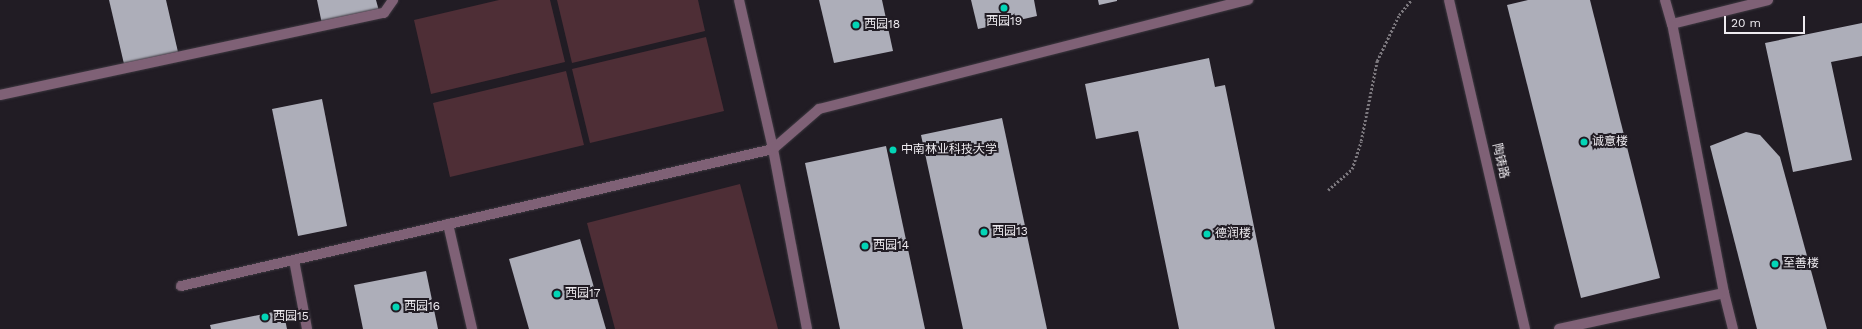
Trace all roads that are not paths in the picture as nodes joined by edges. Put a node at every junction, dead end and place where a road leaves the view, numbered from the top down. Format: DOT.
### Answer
graph roads {
  1 [pos="393,0"];
  2 [pos="739,0"];
  3 [pos="1248,0"];
  4 [pos="1449,0"];
  5 [pos="1665,0"];
  6 [pos="1768,0"];
  7 [pos="1672,24"];
  8 [pos="0,95"];
  9 [pos="773,149"];
  10 [pos="448,224"];
  11 [pos="294,260"];
  12 [pos="181,286"];
  13 [pos="1724,293"];
  14 [pos="307,329"];
  15 [pos="472,329"];
  16 [pos="807,329"];
  17 [pos="1525,329"];
  18 [pos="1558,329"];
  19 [pos="1733,329"];
  1 -- 8 [label="street"];
  2 -- 9 [label="street"];
  3 -- 9 [label="street"];
  4 -- 17 [label="street, 陶铸路"];
  5 -- 7 [label="street"];
  6 -- 7 [label="street"];
  7 -- 13 [label="street"];
  9 -- 10 [label="street"];
  9 -- 16 [label="street"];
  10 -- 11 [label="street"];
  10 -- 15 [label="street"];
  11 -- 12 [label="street"];
  11 -- 14 [label="street"];
  13 -- 18 [label="street"];
  13 -- 19 [label="street"];
}
